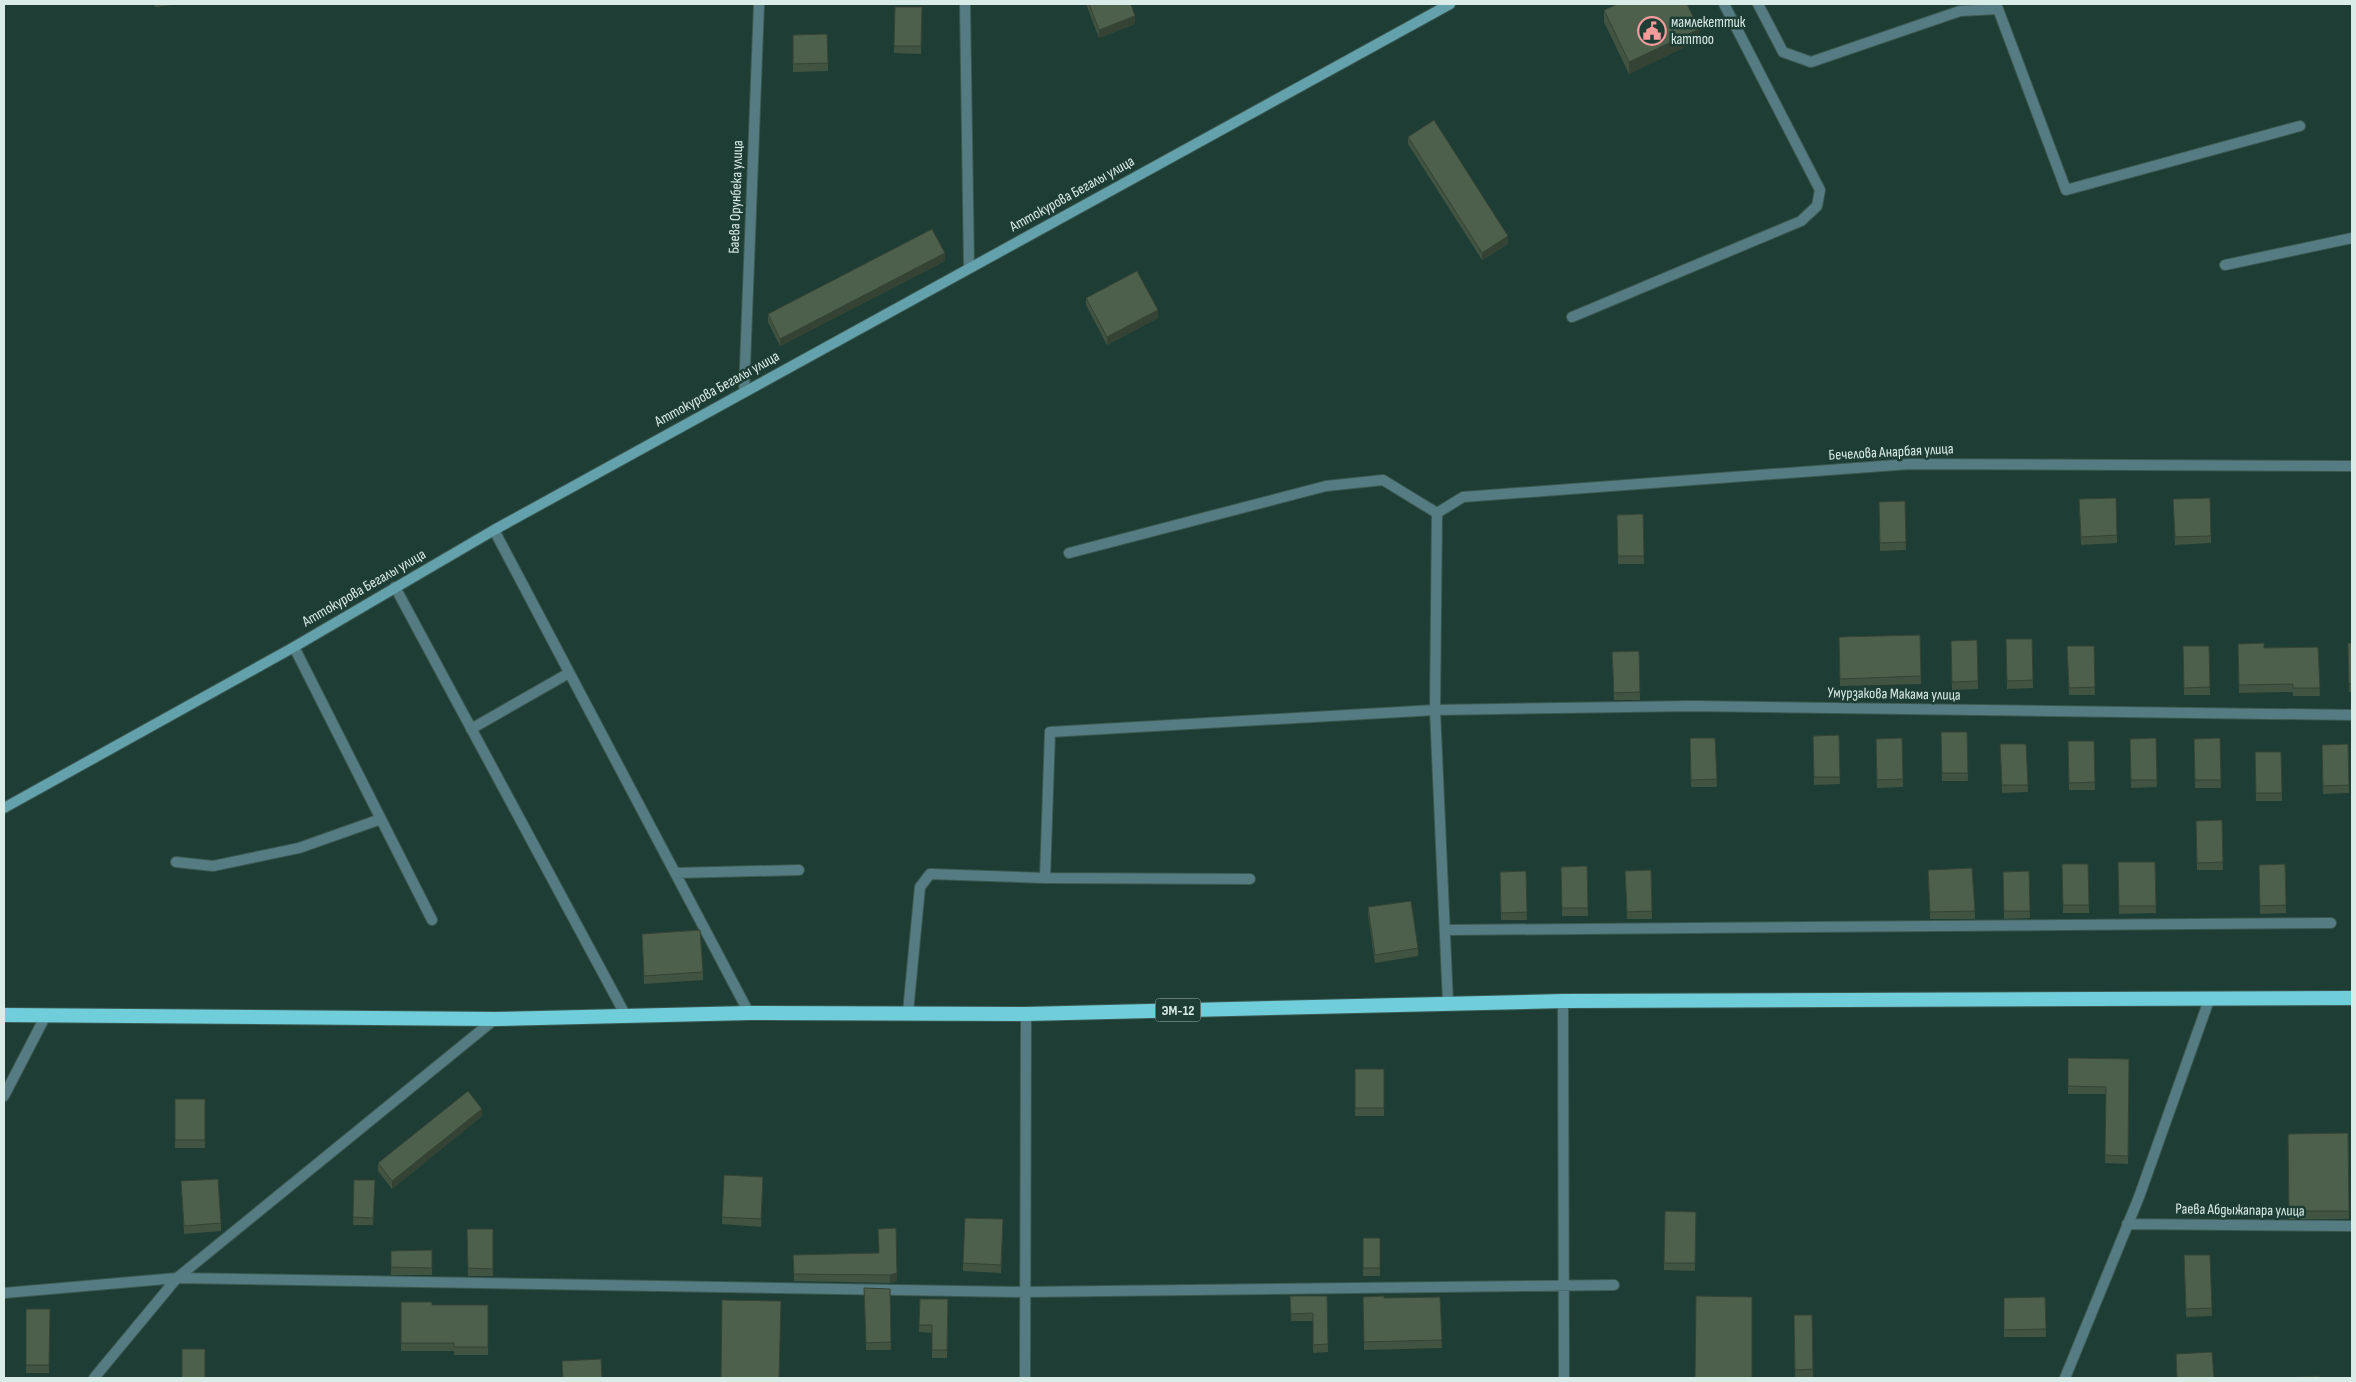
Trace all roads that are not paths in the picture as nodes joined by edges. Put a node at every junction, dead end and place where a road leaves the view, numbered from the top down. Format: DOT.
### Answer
graph roads {
  1 [pos="759,4"];
  2 [pos="965,4"];
  3 [pos="1450,4"];
  4 [pos="1724,4"];
  5 [pos="1758,4"];
  6 [pos="2300,126"];
  7 [pos="2352,238"];
  8 [pos="2225,265"];
  9 [pos="969,267"];
  10 [pos="1572,317"];
  11 [pos="744,392"];
  12 [pos="2352,466"];
  13 [pos="1437,513"];
  14 [pos="494,530"];
  15 [pos="1069,553"];
  16 [pos="395,588"];
  17 [pos="294,647"];
  18 [pos="569,673"];
  19 [pos="1435,710"];
  20 [pos="2352,715"];
  21 [pos="471,729"];
  22 [pos="4,808"];
  23 [pos="381,819"];
  24 [pos="176,862"];
  25 [pos="799,870"];
  26 [pos="675,873"];
  27 [pos="1045,878"];
  28 [pos="1250,880"];
  29 [pos="432,920"];
  30 [pos="2331,923"];
  31 [pos="1445,930"];
  32 [pos="2352,998"];
  33 [pos="2209,1000"];
  34 [pos="1563,1001"];
  35 [pos="1448,1003"];
  36 [pos="908,1012"];
  37 [pos="749,1013"];
  38 [pos="1026,1014"];
  39 [pos="4,1016"];
  40 [pos="626,1016"];
  41 [pos="45,1017"];
  42 [pos="495,1018"];
  43 [pos="4,1096"];
  44 [pos="2127,1224"];
  45 [pos="2352,1226"];
  46 [pos="177,1278"];
  47 [pos="1562,1285"];
  48 [pos="1614,1285"];
  49 [pos="1024,1292"];
  50 [pos="4,1293"];
  51 [pos="94,1378"];
  52 [pos="1025,1378"];
  53 [pos="1564,1378"];
  54 [pos="2065,1378"];
  1 -- 11 [label="street, Баева Орунбека улица"];
  2 -- 9 [label="street"];
  3 -- 9 [label="main road, Аттокурова Бегалы улица"];
  4 -- 10 [label="street"];
  5 -- 6 [label="street"];
  7 -- 8 [label="street"];
  9 -- 11 [label="main road, Аттокурова Бегалы улица"];
  11 -- 14 [label="main road, Аттокурова Бегалы улица"];
  12 -- 13 [label="street, Бечелова Анарбая улица"];
  13 -- 15 [label="street"];
  13 -- 19 [label="street"];
  14 -- 16 [label="main road, Аттокурова Бегалы улица"];
  14 -- 18 [label="street"];
  16 -- 17 [label="main road, Аттокурова Бегалы улица"];
  16 -- 21 [label="street"];
  17 -- 22 [label="main road, Аттокурова Бегалы улица"];
  17 -- 23 [label="street"];
  18 -- 21 [label="street"];
  18 -- 26 [label="street"];
  19 -- 20 [label="street, Умурзакова Макама улица"];
  19 -- 27 [label="street, Умурзакова Макама улица"];
  19 -- 31 [label="street"];
  21 -- 40 [label="street"];
  23 -- 24 [label="street"];
  23 -- 29 [label="street"];
  25 -- 26 [label="street"];
  26 -- 37 [label="street"];
  27 -- 28 [label="street"];
  27 -- 36 [label="street"];
  30 -- 31 [label="street"];
  31 -- 35 [label="street"];
  32 -- 33 [label="highway, ЭМ-12"];
  33 -- 34 [label="highway, ЭМ-12"];
  33 -- 44 [label="street"];
  34 -- 35 [label="highway, ЭМ-12"];
  34 -- 47 [label="street"];
  35 -- 38 [label="highway, ЭМ-12"];
  36 -- 37 [label="highway, ЭМ-12"];
  36 -- 38 [label="highway, ЭМ-12"];
  37 -- 40 [label="highway, ЭМ-12"];
  38 -- 49 [label="street"];
  39 -- 41 [label="highway, ЭМ-12"];
  40 -- 42 [label="highway, ЭМ-12"];
  41 -- 42 [label="highway, ЭМ-12"];
  41 -- 43 [label="street"];
  42 -- 46 [label="street"];
  44 -- 45 [label="street, Раева Абдыжапара улица"];
  44 -- 54 [label="street"];
  46 -- 49 [label="street"];
  46 -- 50 [label="street"];
  46 -- 51 [label="street"];
  47 -- 48 [label="street"];
  47 -- 49 [label="street"];
  47 -- 53 [label="street"];
  49 -- 52 [label="street"];
}
